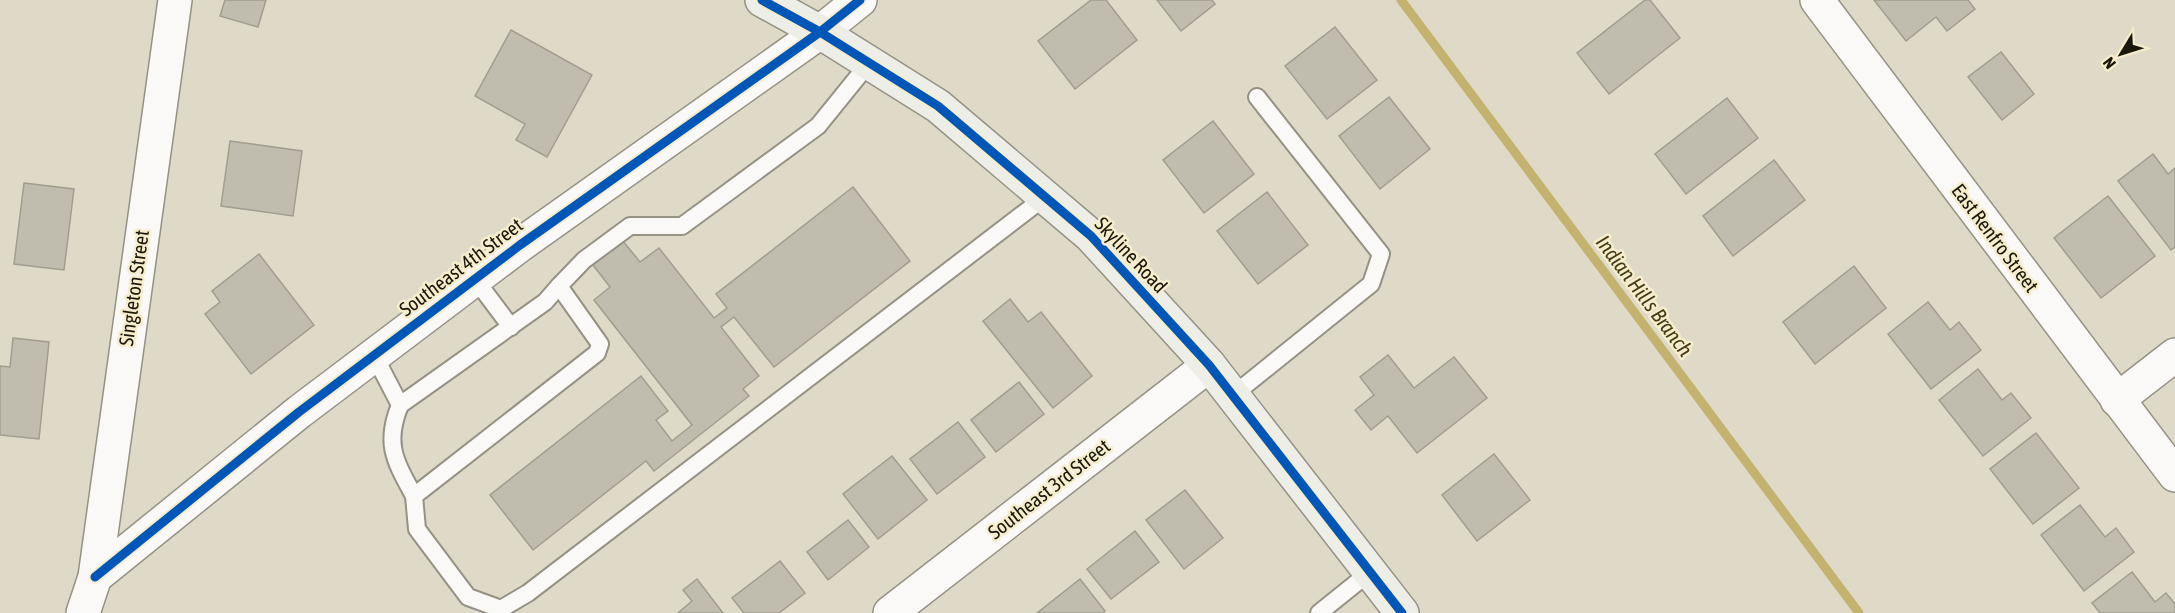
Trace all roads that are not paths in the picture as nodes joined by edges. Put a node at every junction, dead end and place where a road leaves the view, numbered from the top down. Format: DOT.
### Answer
graph roads {
  1 [pos="175,0"];
  2 [pos="762,0"];
  3 [pos="861,0"];
  4 [pos="1817,0"];
  5 [pos="820,32"];
  6 [pos="869,63"];
  7 [pos="1257,97"];
  8 [pos="1045,197"];
  9 [pos="475,279"];
  10 [pos="560,286"];
  11 [pos="511,327"];
  12 [pos="374,355"];
  13 [pos="2175,355"];
  14 [pos="1209,365"];
  15 [pos="1232,396"];
  16 [pos="2117,400"];
  17 [pos="400,405"];
  18 [pos="2175,475"];
  19 [pos="414,496"];
  20 [pos="1370,572"];
  21 [pos="95,577"];
  22 [pos="83,613"];
  23 [pos="890,613"];
  24 [pos="1319,613"];
  25 [pos="1402,613"];
  1 -- 21 [label="street, Singleton Street"];
  2 -- 5 [label="street, Skyline Road"];
  3 -- 5 [label="street, Southeast 4th Street"];
  4 -- 16 [label="street, East Renfro Street"];
  5 -- 6 [label="street, Skyline Road"];
  5 -- 9 [label="street, Southeast 4th Street"];
  6 -- 8 [label="street, Skyline Road"];
  6 -- 10 [label="lane"];
  7 -- 15 [label="lane"];
  8 -- 14 [label="street, Skyline Road"];
  8 -- 19 [label="lane"];
  9 -- 11 [label="lane"];
  9 -- 12 [label="street, Southeast 4th Street"];
  10 -- 11 [label="lane"];
  10 -- 19 [label="lane"];
  11 -- 17 [label="lane"];
  12 -- 17 [label="lane"];
  12 -- 21 [label="street, Southeast 4th Street"];
  13 -- 16 [label="street"];
  14 -- 15 [label="street, Skyline Road"];
  14 -- 23 [label="street, Southeast 3rd Street"];
  15 -- 20 [label="street, Skyline Road"];
  16 -- 18 [label="street, East Renfro Street"];
  17 -- 19 [label="lane"];
  20 -- 24 [label="lane"];
  20 -- 25 [label="street, Skyline Road"];
  21 -- 22 [label="street"];
}
